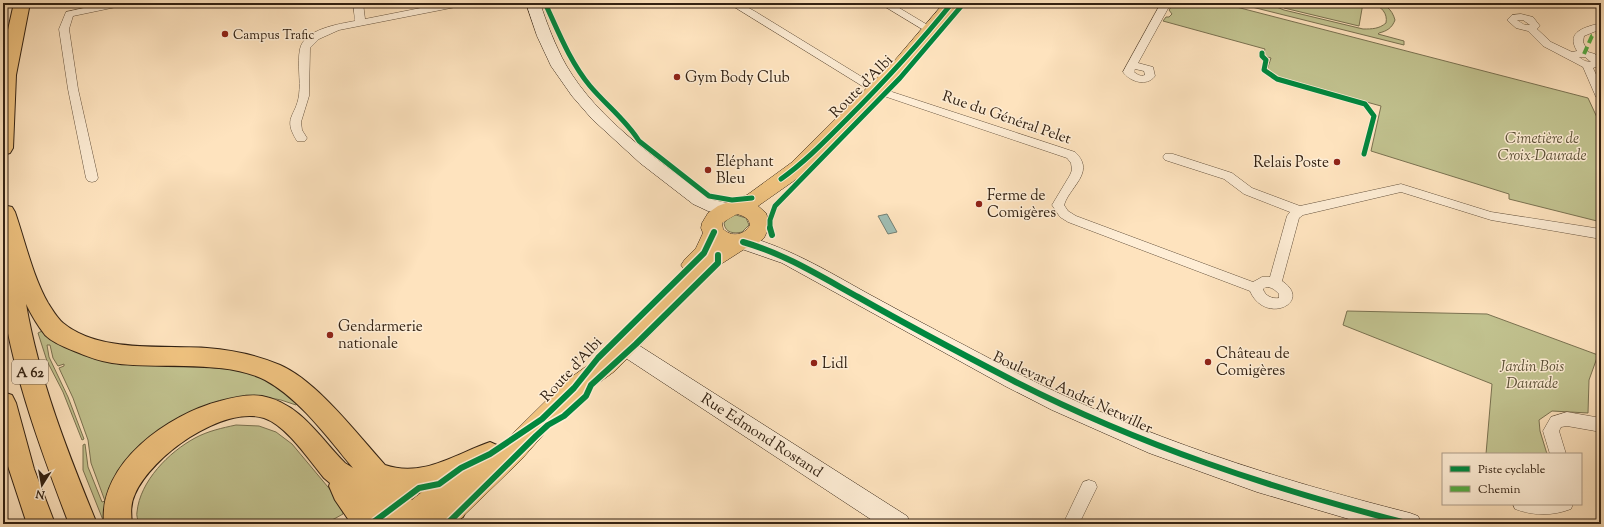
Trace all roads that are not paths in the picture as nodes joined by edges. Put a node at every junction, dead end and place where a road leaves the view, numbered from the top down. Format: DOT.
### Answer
graph roads {
  1 [pos="22,3"];
  2 [pos="121,3"];
  3 [pos="358,3"];
  4 [pos="461,3"];
  5 [pos="533,3"];
  6 [pos="733,3"];
  7 [pos="884,3"];
  8 [pos="952,3"];
  9 [pos="1166,3"];
  10 [pos="360,23"];
  11 [pos="1601,26"];
  12 [pos="1532,28"];
  13 [pos="931,30"];
  14 [pos="1578,55"];
  15 [pos="1595,63"];
  16 [pos="1149,69"];
  17 [pos="876,90"];
  18 [pos="1601,97"];
  19 [pos="301,138"];
  20 [pos="3,148"];
  21 [pos="642,157"];
  22 [pos="1169,157"];
  23 [pos="798,168"];
  24 [pos="92,178"];
  25 [pos="4,205"];
  26 [pos="732,208"];
  27 [pos="1299,211"];
  28 [pos="761,224"];
  29 [pos="713,230"];
  30 [pos="1601,234"];
  31 [pos="741,242"];
  32 [pos="786,255"];
  33 [pos="1275,283"];
  34 [pos="1256,288"];
  35 [pos="625,347"];
  36 [pos="574,388"];
  37 [pos="3,403"];
  38 [pos="542,419"];
  39 [pos="1601,425"];
  40 [pos="1558,453"];
  41 [pos="490,454"];
  42 [pos="336,472"];
  43 [pos="375,474"];
  44 [pos="1089,486"];
  45 [pos="1528,505"];
  46 [pos="1562,505"];
  47 [pos="444,516"];
  48 [pos="403,523"];
  49 [pos="41,524"];
  50 [pos="83,524"];
  51 [pos="118,524"];
  52 [pos="363,524"];
  53 [pos="899,524"];
  54 [pos="1071,524"];
  55 [pos="1410,524"];
  1 -- 20 [label="highway"];
  2 -- 24 [label="street"];
  3 -- 10 [label="street"];
  4 -- 10 [label="street"];
  5 -- 21 [label="main road"];
  6 -- 17 [label="street"];
  7 -- 13 [label="street"];
  8 -- 13 [label="main road, Route d'Albi"];
  9 -- 16 [label="street"];
  10 -- 19 [label="street"];
  11 -- 14 [label="street"];
  12 -- 14 [label="street"];
  13 -- 17 [label="main road, Route d'Albi"];
  14 -- 15 [label="street"];
  15 -- 18 [label="street"];
  17 -- 23 [label="main road, Route d'Albi"];
  17 -- 34 [label="street, Rue du Général Pelet"];
  21 -- 26 [label="main road"];
  21 -- 29 [label="main road"];
  22 -- 27 [label="street"];
  23 -- 26 [label="main road, Route d'Albi"];
  23 -- 28 [label="main road, Route d'Albi"];
  25 -- 43 [label="highway"];
  25 -- 50 [label="highway, A 62"];
  26 -- 28 [label="main road"];
  26 -- 29 [label="main road"];
  27 -- 30 [label="street"];
  27 -- 33 [label="street"];
  28 -- 31 [label="main road"];
  28 -- 32 [label="main road, Boulevard André Netwiller"];
  29 -- 31 [label="main road"];
  29 -- 36 [label="main road, Route d'Albi"];
  31 -- 32 [label="main road, Boulevard André Netwiller"];
  31 -- 35 [label="main road, Route d'Albi"];
  32 -- 55 [label="main road, Boulevard André Netwiller"];
  33 -- 34 [label="street"];
  33 -- 34 [label="street"];
  35 -- 36 [label="main road, Route d'Albi"];
  35 -- 53 [label="main road, Rue Edmond Rostand"];
  36 -- 38 [label="main road, Route d'Albi"];
  37 -- 49 [label="highway, A 62"];
  38 -- 41 [label="main road, Route d'Albi"];
  38 -- 47 [label="main road, Route d'Albi"];
  39 -- 40 [label="street"];
  41 -- 43 [label="highway"];
  41 -- 48 [label="main road, Route d'Albi"];
  42 -- 48 [label="highway"];
  42 -- 51 [label="highway"];
  42 -- 52 [label="highway"];
  43 -- 48 [label="highway"];
  44 -- 54 [label="street"];
  45 -- 46 [label="street"];
  47 -- 48 [label="highway"];
}
